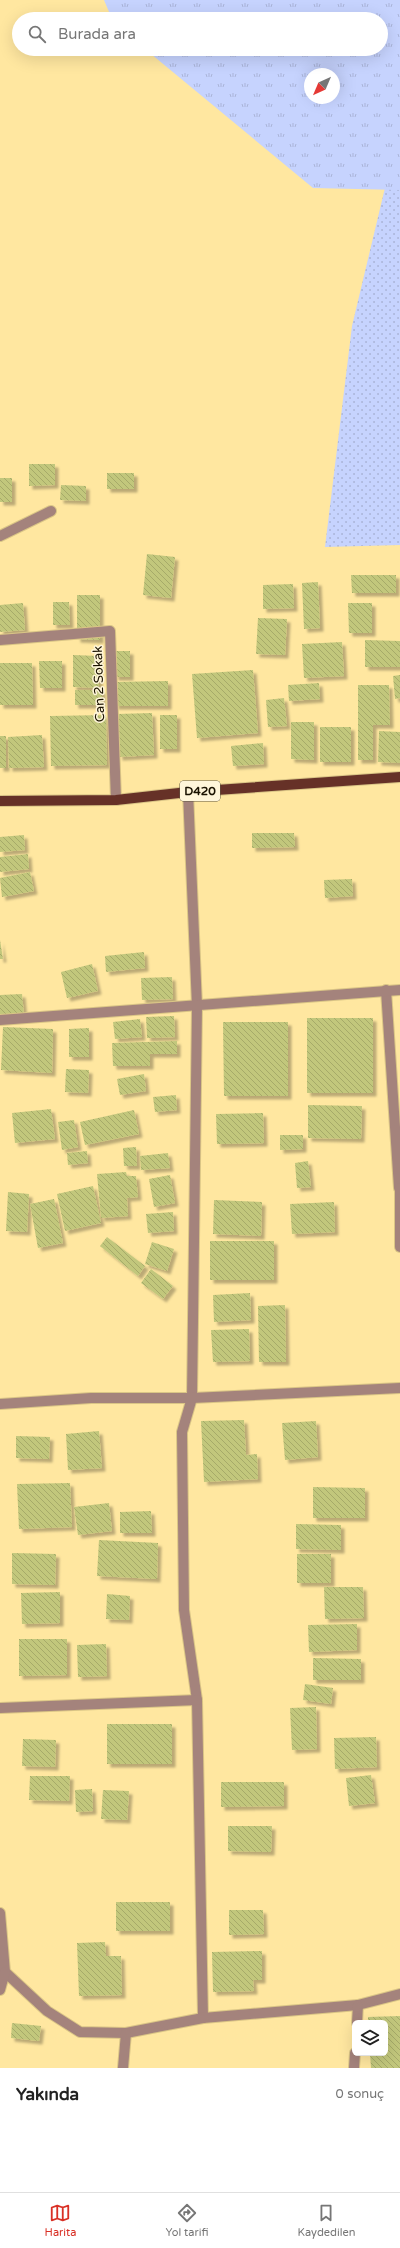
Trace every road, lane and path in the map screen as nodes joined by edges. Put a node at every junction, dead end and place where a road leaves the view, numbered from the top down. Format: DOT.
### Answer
graph roads {
  1 [pos="51,511"];
  2 [pos="0,536"];
  3 [pos="0,640"];
  4 [pos="400,776"];
  5 [pos="188,792"];
  6 [pos="116,800"];
  7 [pos="0,801"];
  8 [pos="386,990"];
  9 [pos="400,990"];
  10 [pos="197,1006"];
  11 [pos="0,1020"];
  12 [pos="400,1188"];
  13 [pos="400,1247"];
  14 [pos="400,1388"];
  15 [pos="192,1398"];
  16 [pos="0,1404"];
  17 [pos="197,1700"];
  18 [pos="0,1708"];
  19 [pos="0,1913"];
  20 [pos="5,1972"];
  21 [pos="0,1990"];
  22 [pos="400,1994"];
  23 [pos="358,2005"];
  24 [pos="203,2018"];
  25 [pos="357,2020"];
  26 [pos="126,2033"];
  27 [pos="355,2056"];
  28 [pos="123,2068"];
  29 [pos="354,2068"];
  1 -- 2 [label="street"];
  3 -- 6 [label="street, Can 2 Sokak"];
  4 -- 5 [label="main road, D420"];
  5 -- 6 [label="main road, D420"];
  5 -- 10 [label="street"];
  6 -- 7 [label="main road, D420"];
  8 -- 9 [label="street"];
  8 -- 10 [label="street"];
  8 -- 12 [label="street"];
  10 -- 11 [label="street"];
  10 -- 15 [label="street"];
  12 -- 13 [label="street"];
  14 -- 15 [label="street"];
  15 -- 16 [label="street"];
  15 -- 17 [label="street"];
  17 -- 18 [label="street"];
  17 -- 24 [label="street"];
  19 -- 20 [label="street"];
  20 -- 21 [label="street"];
  20 -- 26 [label="street"];
  22 -- 23 [label="street"];
  23 -- 24 [label="street"];
  23 -- 25 [label="street"];
  24 -- 26 [label="street"];
  26 -- 28 [label="street"];
  27 -- 29 [label="street"];
}
